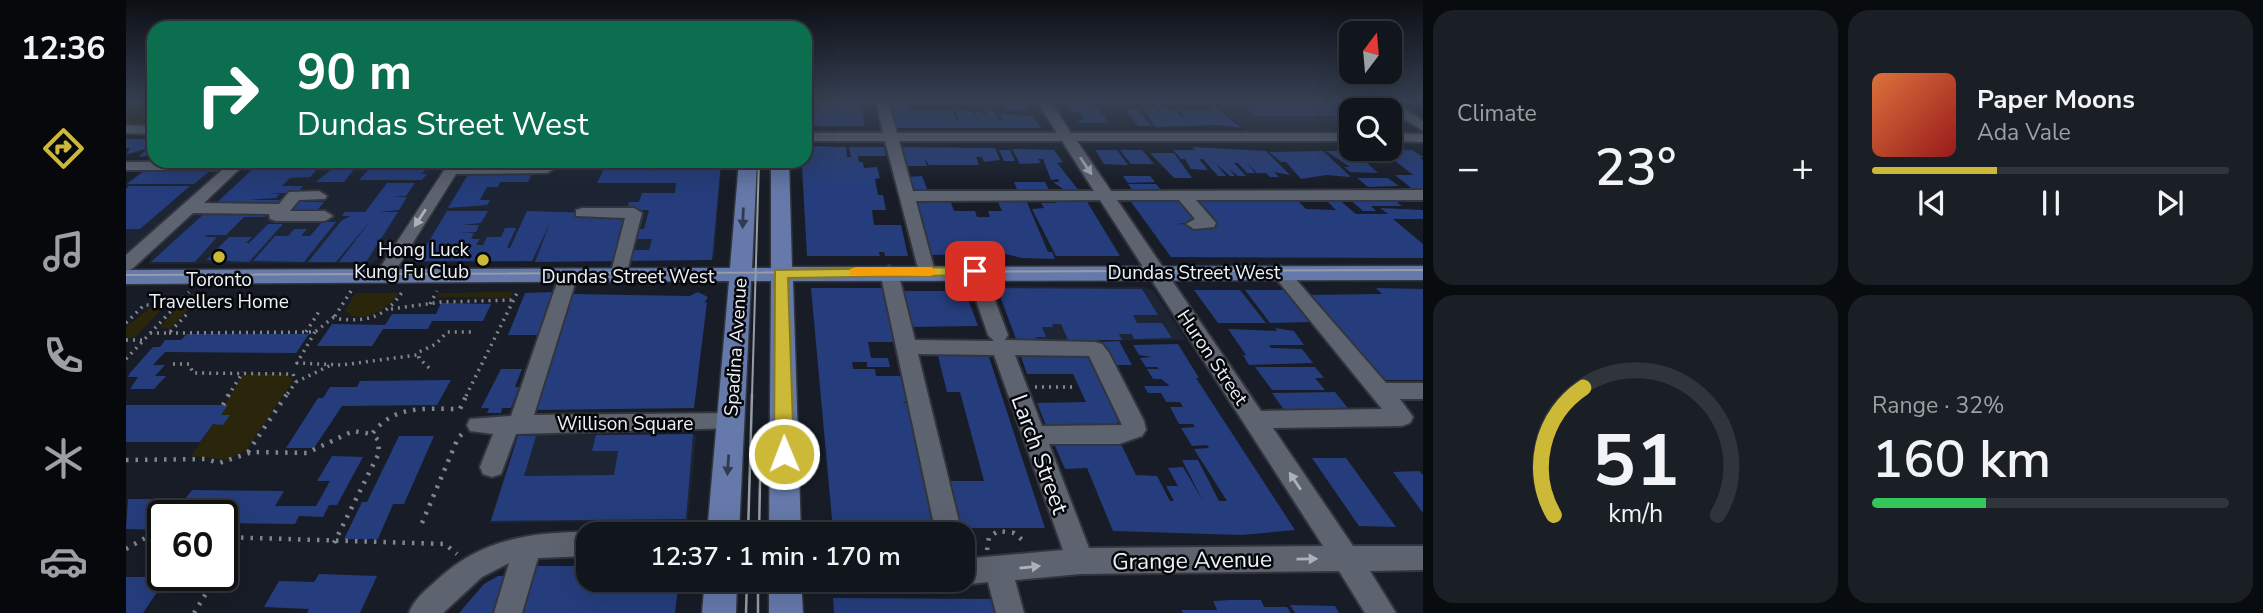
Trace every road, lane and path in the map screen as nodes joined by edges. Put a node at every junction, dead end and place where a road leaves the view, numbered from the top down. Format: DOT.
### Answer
graph roads {
  1 [pos="889,130"];
  2 [pos="1062,130"];
  3 [pos="812,137"];
  4 [pos="891,137"];
  5 [pos="1339,137"];
  6 [pos="1402,137"];
  7 [pos="1067,138"];
  8 [pos="1423,138"];
  9 [pos="234,168"];
  10 [pos="453,168"];
  11 [pos="516,168"];
  12 [pos="748,168"];
  13 [pos="780,168"];
  14 [pos="547,169"];
  15 [pos="906,195"];
  16 [pos="1105,195"];
  17 [pos="1183,195"];
  18 [pos="320,196"];
  19 [pos="1423,197"];
  20 [pos="1374,207"];
  21 [pos="189,208"];
  22 [pos="283,209"];
  23 [pos="582,213"];
  24 [pos="325,216"];
  25 [pos="1194,224"];
  26 [pos="126,265"];
  27 [pos="975,271"];
  28 [pos="889,272"];
  29 [pos="926,272"];
  30 [pos="1156,272"];
  31 [pos="1280,272"];
  32 [pos="780,273"];
  33 [pos="1423,273"];
  34 [pos="740,275"];
  35 [pos="568,276"];
  36 [pos="619,276"];
  37 [pos="126,277"];
  38 [pos="202,277"];
  39 [pos="383,277"];
  40 [pos="351,291"];
  41 [pos="403,291"];
  42 [pos="437,291"];
  43 [pos="518,291"];
  44 [pos="513,300"];
  45 [pos="430,304"];
  46 [pos="176,305"];
  47 [pos="391,309"];
  48 [pos="320,310"];
  49 [pos="189,312"];
  50 [pos="335,316"];
  51 [pos="126,323"];
  52 [pos="305,332"];
  53 [pos="315,332"];
  54 [pos="471,332"];
  55 [pos="148,333"];
  56 [pos="169,333"];
  57 [pos="126,340"];
  58 [pos="142,340"];
  59 [pos="1000,341"];
  60 [pos="909,347"];
  61 [pos="417,355"];
  62 [pos="126,357"];
  63 [pos="297,363"];
  64 [pos="173,364"];
  65 [pos="333,365"];
  66 [pos="429,368"];
  67 [pos="288,371"];
  68 [pos="243,372"];
  69 [pos="296,383"];
  70 [pos="1029,387"];
  71 [pos="1077,387"];
  72 [pos="1382,391"];
  73 [pos="1423,391"];
  74 [pos="223,405"];
  75 [pos="1255,420"];
  76 [pos="730,422"];
  77 [pos="513,426"];
  78 [pos="474,427"];
  79 [pos="372,434"];
  80 [pos="1034,435"];
  81 [pos="248,452"];
  82 [pos="126,460"];
  83 [pos="492,467"];
  84 [pos="724,522"];
  85 [pos="785,522"];
  86 [pos="946,522"];
  87 [pos="422,523"];
  88 [pos="147,537"];
  89 [pos="238,538"];
  90 [pos="241,538"];
  91 [pos="238,543"];
  92 [pos="334,543"];
  93 [pos="576,544"];
  94 [pos="528,546"];
  95 [pos="126,549"];
  96 [pos="1030,550"];
  97 [pos="1423,558"];
  98 [pos="1346,559"];
  99 [pos="465,561"];
  100 [pos="993,561"];
  101 [pos="1080,561"];
  102 [pos="975,567"];
  103 [pos="208,591"];
  104 [pos="720,592"];
  105 [pos="785,592"];
  106 [pos="194,613"];
  107 [pos="423,613"];
  108 [pos="508,613"];
  109 [pos="719,613"];
  110 [pos="786,613"];
  111 [pos="1010,613"];
  112 [pos="1382,613"];
  1 -- 4 [label="street"];
  2 -- 7 [label="street, Huron Street"];
  3 -- 4 [label="street"];
  4 -- 7 [label="street"];
  4 -- 15 [label="street"];
  5 -- 7 [label="street"];
  6 -- 8 [label="street"];
  7 -- 16 [label="street, Huron Street, one-way"];
  9 -- 21 [label="street"];
  10 -- 39 [label="street, one-way"];
  11 -- 14 [label="street"];
  12 -- 34 [label="main road, Spadina Avenue, one-way"];
  13 -- 32 [label="main road, Spadina Avenue"];
  15 -- 16 [label="street"];
  15 -- 29 [label="street"];
  16 -- 17 [label="street"];
  16 -- 30 [label="street, Huron Street"];
  17 -- 19 [label="street"];
  17 -- 25 [label="street"];
  18 -- 22 [label="street"];
  19 -- 20 [label="street"];
  21 -- 22 [label="street"];
  21 -- 26 [label="street"];
  22 -- 24 [label="street"];
  23 -- 36 [label="street"];
  27 -- 29 [label="main road, Dundas Street West"];
  27 -- 30 [label="main road, Dundas Street West"];
  27 -- 59 [label="street, Larch Street"];
  28 -- 29 [label="main road, Dundas Street West"];
  28 -- 32 [label="main road, Dundas Street West"];
  28 -- 60 [label="street"];
  30 -- 31 [label="main road, Dundas Street West"];
  30 -- 75 [label="street, Huron Street"];
  31 -- 33 [label="main road, Dundas Street West"];
  31 -- 72 [label="street"];
  32 -- 34 [label="main road, Dundas Street West"];
  32 -- 85 [label="main road, Spadina Avenue"];
  34 -- 36 [label="main road, Dundas Street West"];
  34 -- 76 [label="main road, Spadina Avenue"];
  35 -- 36 [label="main road, Dundas Street West"];
  35 -- 39 [label="main road, Dundas Street West"];
  35 -- 77 [label="street"];
  37 -- 38 [label="main road, Dundas Street West"];
  38 -- 39 [label="main road, Dundas Street West"];
  38 -- 46 [label="path"];
  40 -- 50 [label="path"];
  41 -- 47 [label="path"];
  42 -- 45 [label="path"];
  43 -- 44 [label="path"];
  44 -- 45 [label="path"];
  44 -- 79 [label="path"];
  45 -- 47 [label="path"];
  46 -- 51 [label="path"];
  46 -- 55 [label="path"];
  47 -- 50 [label="path"];
  48 -- 52 [label="path"];
  49 -- 56 [label="path"];
  50 -- 53 [label="path"];
  52 -- 53 [label="path"];
  52 -- 56 [label="path"];
  53 -- 63 [label="path"];
  54 -- 61 [label="path"];
  55 -- 56 [label="path"];
  55 -- 58 [label="path"];
  57 -- 58 [label="path"];
  58 -- 62 [label="path"];
  59 -- 60 [label="street"];
  59 -- 80 [label="street, Larch Street"];
  59 -- 80 [label="street"];
  60 -- 86 [label="street"];
  61 -- 65 [label="path"];
  61 -- 66 [label="path"];
  63 -- 65 [label="path"];
  63 -- 67 [label="path"];
  64 -- 68 [label="path"];
  65 -- 69 [label="path"];
  67 -- 68 [label="path"];
  67 -- 69 [label="path"];
  68 -- 74 [label="path"];
  69 -- 81 [label="path"];
  70 -- 71 [label="path"];
  72 -- 73 [label="street"];
  72 -- 75 [label="street"];
  98 -- 75 [label="street, Huron Street, one-way"];
  76 -- 77 [label="street, Willison Square"];
  76 -- 84 [label="main road, Spadina Avenue, one-way"];
  77 -- 78 [label="street, Willison Square"];
  77 -- 83 [label="street"];
  78 -- 87 [label="path"];
  79 -- 81 [label="path"];
  79 -- 92 [label="path"];
  80 -- 101 [label="street, Larch Street"];
  81 -- 82 [label="path"];
  88 -- 95 [label="path"];
  89 -- 90 [label="path"];
  90 -- 91 [label="path"];
  90 -- 92 [label="path"];
  92 -- 99 [label="path"];
  93 -- 94 [label="street"];
  94 -- 99 [label="street"];
  94 -- 108 [label="street"];
  96 -- 100 [label="path"];
  97 -- 98 [label="street, Grange Avenue"];
  101 -- 98 [label="street, Grange Avenue, one-way"];
  98 -- 112 [label="street, Huron Street"];
  99 -- 107 [label="street"];
  100 -- 101 [label="street, Grange Avenue, one-way"];
  100 -- 102 [label="street, Grange Avenue"];
  100 -- 111 [label="street"];
  103 -- 106 [label="path"];
  104 -- 109 [label="main road"];
  105 -- 110 [label="main road"];
}
